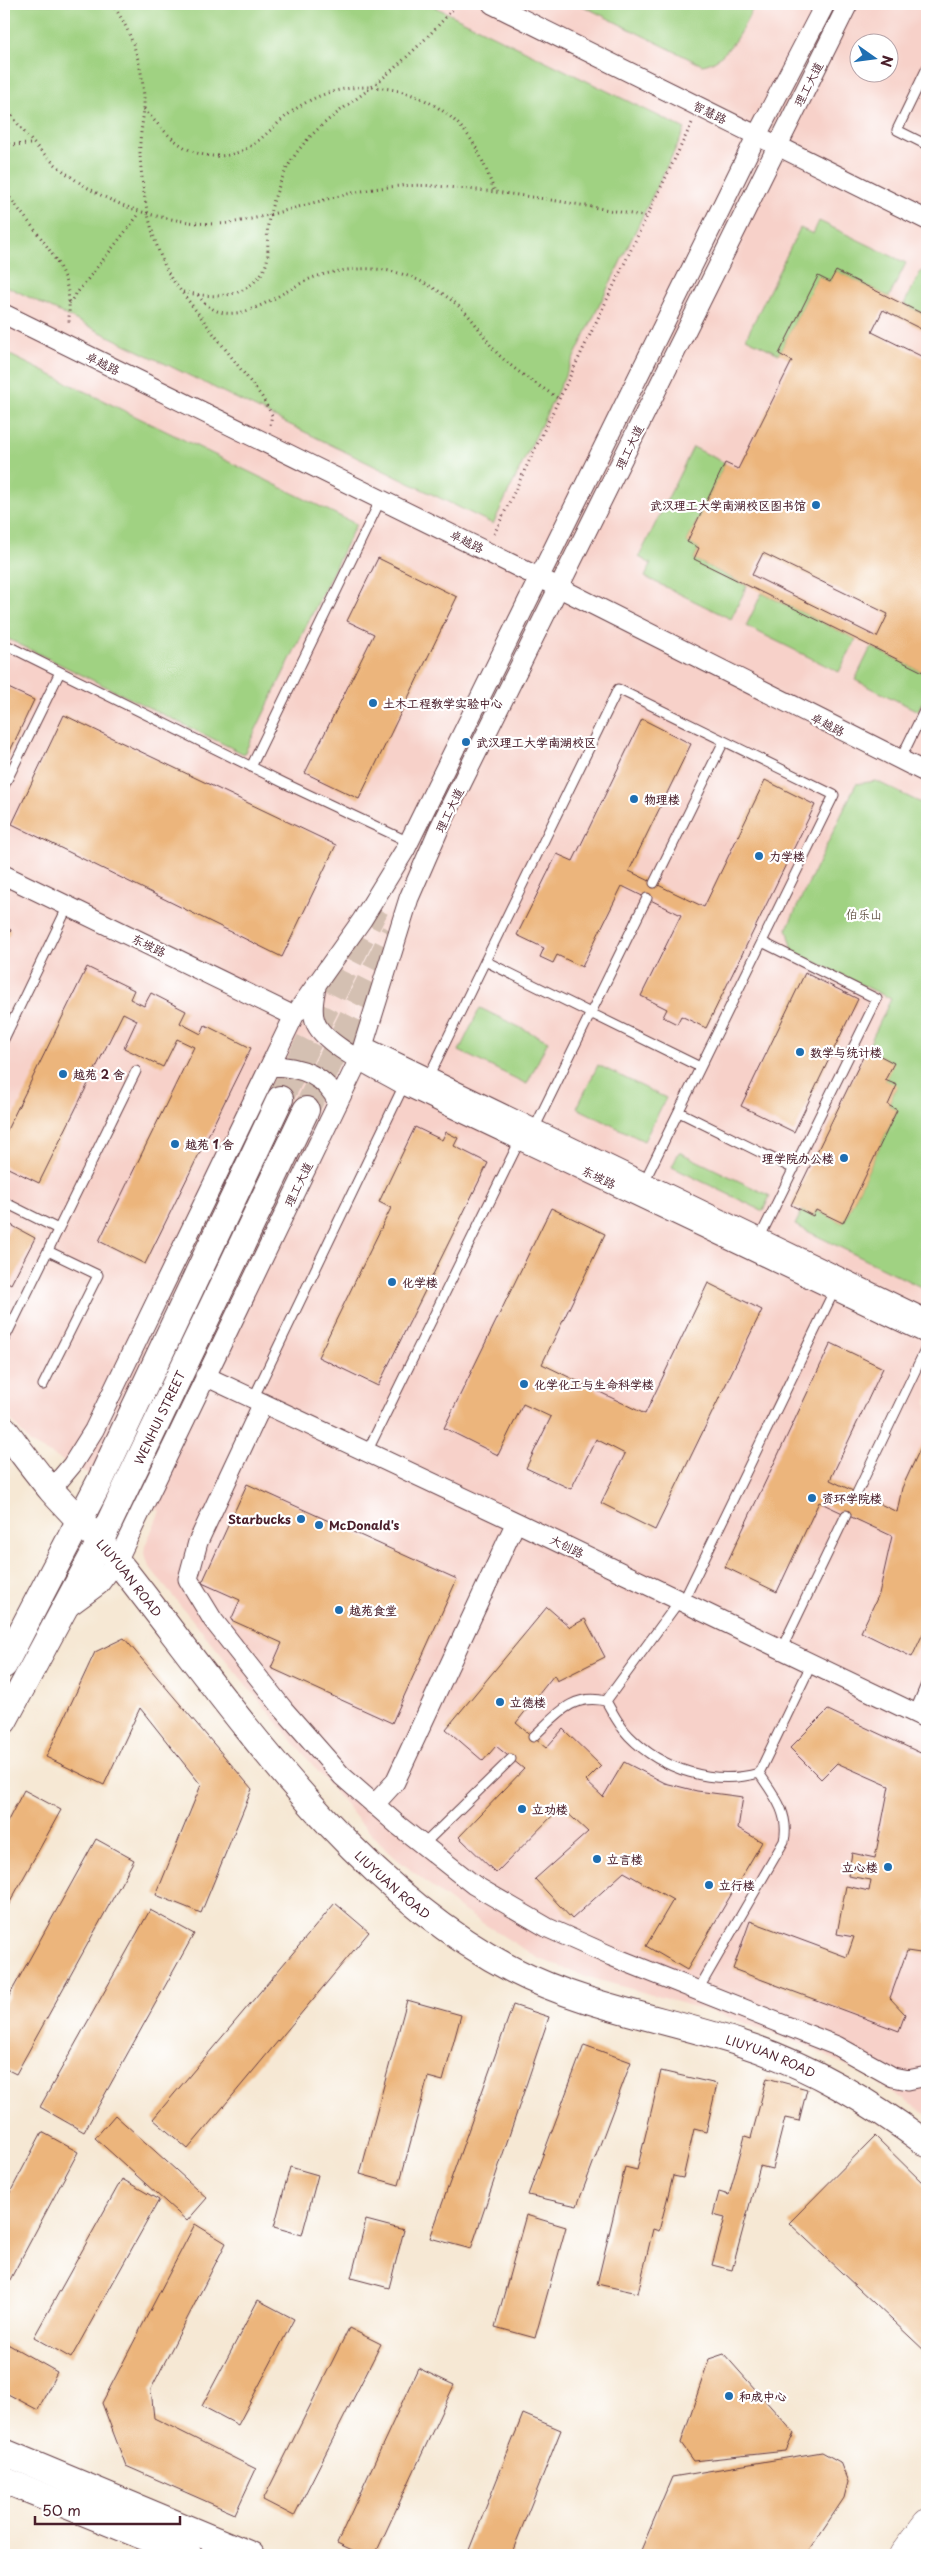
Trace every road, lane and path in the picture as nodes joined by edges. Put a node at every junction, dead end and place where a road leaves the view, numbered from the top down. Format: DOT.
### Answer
graph roads {
  1 [pos="112,4"];
  2 [pos="457,4"];
  3 [pos="492,4"];
  4 [pos="825,4"];
  5 [pos="848,4"];
  6 [pos="927,68"];
  7 [pos="373,86"];
  8 [pos="4,103"];
  9 [pos="700,107"];
  10 [pos="144,109"];
  11 [pos="757,135"];
  12 [pos="32,144"];
  13 [pos="4,145"];
  14 [pos="777,146"];
  15 [pos="927,146"];
  16 [pos="4,190"];
  17 [pos="495,192"];
  18 [pos="140,213"];
  19 [pos="270,214"];
  20 [pos="150,215"];
  21 [pos="647,217"];
  22 [pos="927,220"];
  23 [pos="183,292"];
  24 [pos="198,295"];
  25 [pos="69,304"];
  26 [pos="4,314"];
  27 [pos="68,346"];
  28 [pos="559,399"];
  29 [pos="264,442"];
  30 [pos="381,499"];
  31 [pos="486,551"];
  32 [pos="540,578"];
  33 [pos="559,587"];
  34 [pos="4,644"];
  35 [pos="60,672"];
  36 [pos="927,705"];
  37 [pos="724,741"];
  38 [pos="900,760"];
  39 [pos="252,767"];
  40 [pos="927,773"];
  41 [pos="4,786"];
  42 [pos="409,842"];
  43 [pos="4,874"];
  44 [pos="654,883"];
  45 [pos="646,898"];
  46 [pos="68,906"];
  47 [pos="762,942"];
  48 [pos="484,961"];
  49 [pos="316,986"];
  50 [pos="590,1014"];
  51 [pos="294,1016"];
  52 [pos="4,1039"];
  53 [pos="362,1053"];
  54 [pos="270,1066"];
  55 [pos="700,1067"];
  56 [pos="136,1070"];
  57 [pos="428,1078"];
  58 [pos="404,1085"];
  59 [pos="280,1099"];
  60 [pos="338,1103"];
  61 [pos="306,1110"];
  62 [pos="678,1112"];
  63 [pos="527,1134"];
  64 [pos="794,1168"];
  65 [pos="644,1182"];
  66 [pos="4,1202"];
  67 [pos="58,1229"];
  68 [pos="759,1239"];
  69 [pos="48,1251"];
  70 [pos="837,1284"];
  71 [pos="927,1320"];
  72 [pos="927,1334"];
  73 [pos="4,1340"];
  74 [pos="927,1346"];
  75 [pos="205,1376"];
  76 [pos="44,1386"];
  77 [pos="258,1401"];
  78 [pos="4,1429"];
  79 [pos="367,1452"];
  80 [pos="51,1490"];
  81 [pos="857,1493"];
  82 [pos="846,1514"];
  83 [pos="80,1521"];
  84 [pos="516,1522"];
  85 [pos="100,1542"];
  86 [pos="117,1561"];
  87 [pos="682,1601"];
  88 [pos="62,1612"];
  89 [pos="781,1650"];
  90 [pos="4,1665"];
  91 [pos="811,1665"];
  92 [pos="927,1682"];
  93 [pos="606,1701"];
  94 [pos="920,1716"];
  95 [pos="4,1721"];
  96 [pos="533,1737"];
  97 [pos="511,1759"];
  98 [pos="759,1773"];
  99 [pos="374,1805"];
  100 [pos="423,1845"];
  101 [pos="698,1990"];
  102 [pos="927,2076"];
  103 [pos="927,2144"];
  104 [pos="4,2452"];
  105 [pos="4,2480"];
  106 [pos="927,2524"];
  107 [pos="155,2525"];
  108 [pos="145,2548"];
  109 [pos="189,2555"];
  110 [pos="251,2555"];
  111 [pos="903,2555"];
  1 -- 10 [label="path"];
  2 -- 7 [label="path"];
  3 -- 9 [label="street, 智慧路"];
  4 -- 11 [label="street, 理工大道"];
  5 -- 14 [label="street, 理工大道"];
  6 -- 15 [label="lane"];
  7 -- 10 [label="path"];
  7 -- 17 [label="path"];
  7 -- 19 [label="path"];
  8 -- 12 [label="path"];
  9 -- 11 [label="street, 智慧路"];
  9 -- 21 [label="path"];
  10 -- 20 [label="path"];
  11 -- 14 [label="street, 智慧路"];
  11 -- 32 [label="street, 理工大道"];
  12 -- 13 [label="path"];
  12 -- 18 [label="path"];
  14 -- 22 [label="street, 智慧路"];
  14 -- 33 [label="street, 理工大道"];
  16 -- 25 [label="path"];
  17 -- 19 [label="path"];
  17 -- 21 [label="path"];
  18 -- 20 [label="path"];
  18 -- 25 [label="path"];
  19 -- 20 [label="path"];
  19 -- 24 [label="path"];
  20 -- 23 [label="path"];
  21 -- 28 [label="path"];
  23 -- 24 [label="path"];
  23 -- 29 [label="path"];
  24 -- 28 [label="path"];
  25 -- 27 [label="path"];
  26 -- 27 [label="street, 卓越路"];
  27 -- 29 [label="street, 卓越路"];
  28 -- 31 [label="path"];
  29 -- 30 [label="street, 卓越路"];
  30 -- 31 [label="street, 卓越路"];
  30 -- 39 [label="lane"];
  31 -- 32 [label="street, 卓越路"];
  32 -- 33 [label="street, 卓越路"];
  32 -- 42 [label="street, 理工大道"];
  33 -- 38 [label="street, 卓越路"];
  33 -- 53 [label="street, 理工大道"];
  34 -- 35 [label="lane"];
  35 -- 39 [label="lane"];
  35 -- 41 [label="lane"];
  36 -- 38 [label="lane"];
  37 -- 44 [label="lane"];
  37 -- 47 [label="lane"];
  37 -- 48 [label="lane"];
  38 -- 40 [label="street, 卓越路"];
  39 -- 42 [label="lane"];
  42 -- 49 [label="street, 理工大道"];
  43 -- 46 [label="street, 东坡路"];
  45 -- 50 [label="lane"];
  46 -- 51 [label="street, 东坡路"];
  46 -- 52 [label="lane"];
  47 -- 55 [label="lane"];
  47 -- 64 [label="lane"];
  48 -- 50 [label="lane"];
  48 -- 57 [label="lane"];
  49 -- 51 [label="street, 理工大道"];
  49 -- 53 [label="street, 东坡路"];
  50 -- 55 [label="lane"];
  50 -- 63 [label="lane"];
  51 -- 54 [label="street, 理工大道"];
  53 -- 57 [label="street, 东坡路"];
  53 -- 58 [label="street, 东坡路"];
  53 -- 60 [label="street, 理工大道"];
  54 -- 60 [label="street"];
  54 -- 80 [label="street, 理工大道"];
  55 -- 62 [label="lane"];
  56 -- 67 [label="lane"];
  57 -- 63 [label="street, 东坡路"];
  58 -- 63 [label="street, 东坡路"];
  58 -- 77 [label="lane"];
  59 -- 83 [label="main road"];
  60 -- 75 [label="street, 理工大道"];
  61 -- 85 [label="main road, WENHUI STREET"];
  62 -- 64 [label="lane"];
  62 -- 65 [label="lane"];
  63 -- 65 [label="street, 东坡路"];
  63 -- 70 [label="street, 东坡路"];
  63 -- 79 [label="lane"];
  64 -- 68 [label="lane"];
  65 -- 68 [label="street, 东坡路"];
  66 -- 67 [label="lane"];
  67 -- 69 [label="lane"];
  68 -- 70 [label="street, 东坡路"];
  69 -- 73 [label="lane"];
  69 -- 76 [label="lane"];
  70 -- 71 [label="street, 东坡路"];
  70 -- 72 [label="street, 东坡路"];
  70 -- 87 [label="lane"];
  74 -- 81 [label="lane"];
  75 -- 77 [label="street, 大创路"];
  75 -- 86 [label="street, 理工大道"];
  77 -- 79 [label="street, 大创路"];
  77 -- 99 [label="street"];
  78 -- 80 [label="main road, LIUYUAN ROAD"];
  79 -- 84 [label="street, 大创路"];
  80 -- 83 [label="main road, LIUYUAN ROAD"];
  82 -- 89 [label="lane"];
  83 -- 85 [label="main road, LIUYUAN ROAD"];
  83 -- 90 [label="main road"];
  84 -- 87 [label="street, 大创路"];
  84 -- 99 [label="street"];
  85 -- 86 [label="main road, LIUYUAN ROAD"];
  85 -- 88 [label="main road, WENHUI STREET"];
  86 -- 88 [label="street, 理工大道"];
  86 -- 103 [label="main road, LIUYUAN ROAD"];
  87 -- 89 [label="street, 大创路"];
  87 -- 93 [label="lane"];
  88 -- 95 [label="main road, WENHUI STREET"];
  89 -- 91 [label="street, 大创路"];
  91 -- 94 [label="street, 大创路"];
  91 -- 98 [label="lane"];
  92 -- 94 [label="lane"];
  93 -- 96 [label="lane"];
  93 -- 98 [label="lane"];
  97 -- 100 [label="lane"];
  98 -- 101 [label="lane"];
  99 -- 100 [label="street"];
  100 -- 101 [label="street"];
  101 -- 102 [label="street"];
  104 -- 107 [label="main road"];
  105 -- 109 [label="main road"];
  106 -- 111 [label="main road"];
  107 -- 108 [label="lane"];
  107 -- 110 [label="main road"];
}
